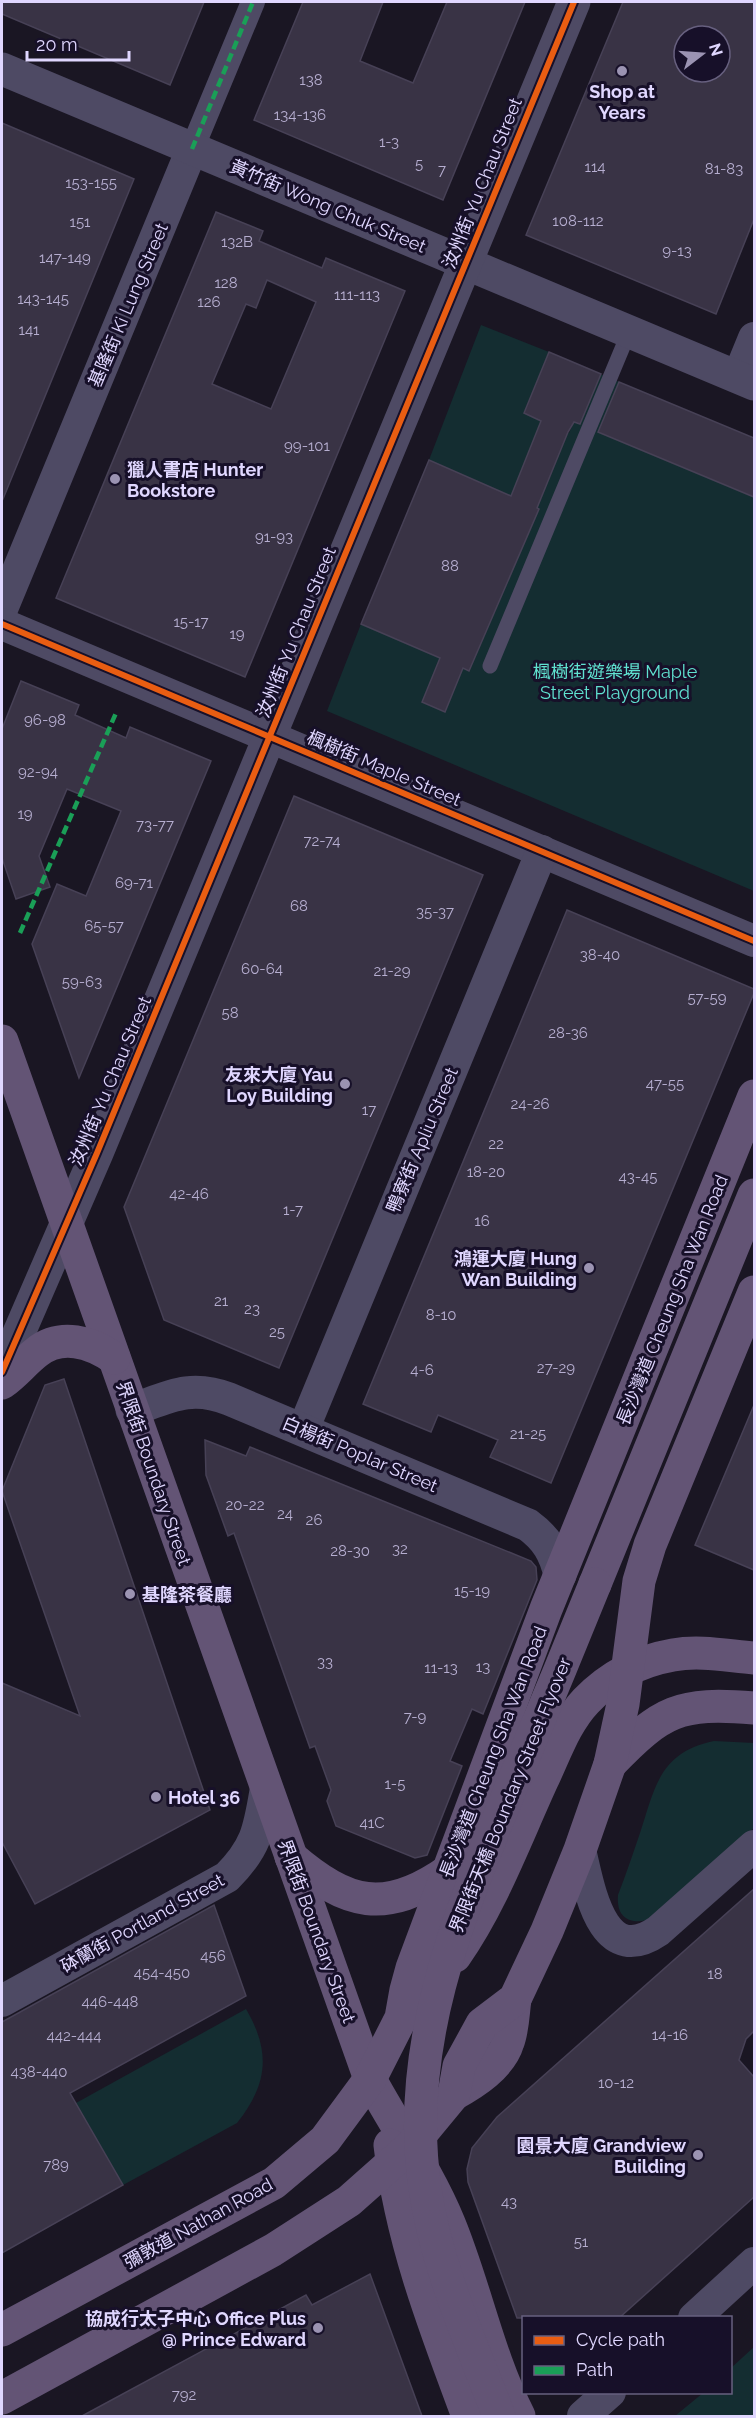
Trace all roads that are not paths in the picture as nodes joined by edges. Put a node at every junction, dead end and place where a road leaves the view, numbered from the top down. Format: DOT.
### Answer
graph roads {
  1 [pos="254,2"];
  2 [pos="574,2"];
  3 [pos="2,69"];
  4 [pos="192,149"];
  5 [pos="465,263"];
  6 [pos="629,332"];
  7 [pos="754,338"];
  8 [pos="746,381"];
  9 [pos="2,609"];
  10 [pos="2,624"];
  11 [pos="490,666"];
  12 [pos="270,736"];
  13 [pos="542,851"];
  14 [pos="754,940"];
  15 [pos="2,1041"];
  16 [pos="754,1096"];
  17 [pos="754,1195"];
  18 [pos="66,1224"];
  19 [pos="754,1292"];
  20 [pos="114,1358"];
  21 [pos="3,1362"];
  22 [pos="132,1410"];
  23 [pos="303,1430"];
  24 [pos="560,1575"];
  25 [pos="754,1658"];
  26 [pos="628,1669"];
  27 [pos="754,1708"];
  28 [pos="610,1764"];
  29 [pos="266,1788"];
  30 [pos="754,1846"];
  31 [pos="580,1850"];
  32 [pos="291,1857"];
  33 [pos="448,1871"];
  34 [pos="2,2001"];
  35 [pos="401,2018"];
  36 [pos="370,2079"];
  37 [pos="402,2155"];
  38 [pos="754,2263"];
  39 [pos="696,2316"];
  40 [pos="2,2330"];
  41 [pos="608,2394"];
  42 [pos="2,2398"];
  43 [pos="468,2416"];
  44 [pos="499,2416"];
  45 [pos="519,2416"];
  46 [pos="583,2416"];
  1 -- 4 [label="street, 基隆街 Ki Lung Street"];
  2 -- 5 [label="street, 汝州街 Yu Chau Street"];
  3 -- 4 [label="street, 黃竹街 Wong Chuk Street"];
  4 -- 5 [label="street, 黃竹街 Wong Chuk Street"];
  4 -- 9 [label="street, 基隆街 Ki Lung Street"];
  5 -- 6 [label="street, 黃竹街 Wong Chuk Street"];
  5 -- 12 [label="street, 汝州街 Yu Chau Street"];
  6 -- 8 [label="street, 黃竹街 Wong Chuk Street"];
  6 -- 11 [label="lane"];
  7 -- 8 [label="street"];
  10 -- 12 [label="street, 楓樹街 Maple Street"];
  12 -- 13 [label="street, 楓樹街 Maple Street"];
  12 -- 18 [label="street, 汝州街 Yu Chau Street"];
  13 -- 14 [label="street, 楓樹街 Maple Street"];
  13 -- 23 [label="street, 鴨寮街 Apliu Street"];
  15 -- 18 [label="main road, 界限街 Boundary Street"];
  16 -- 24 [label="main road, 長沙灣道 Cheung Sha Wan Road"];
  17 -- 44 [label="main road, 界限街天橋 Boundary Street Flyover, bridge"];
  18 -- 20 [label="main road, 界限街 Boundary Street"];
  18 -- 21 [label="street, 汝州街 Yu Chau Street"];
  19 -- 26 [label="main road"];
  20 -- 21 [label="main road"];
  20 -- 22 [label="main road, 界限街 Boundary Street"];
  22 -- 23 [label="street, 白楊街 Poplar Street"];
  22 -- 29 [label="main road, 界限街 Boundary Street"];
  23 -- 24 [label="street, 白楊街 Poplar Street"];
  24 -- 33 [label="main road, 長沙灣道 Cheung Sha Wan Road"];
  25 -- 26 [label="main road"];
  26 -- 28 [label="main road"];
  26 -- 35 [label="main road"];
  27 -- 28 [label="main road"];
  28 -- 31 [label="main road"];
  29 -- 32 [label="main road, 界限街 Boundary Street"];
  29 -- 34 [label="street, 砵蘭街 Portland Street"];
  30 -- 31 [label="street"];
  31 -- 37 [label="main road"];
  32 -- 33 [label="main road"];
  32 -- 36 [label="main road, 界限街 Boundary Street"];
  33 -- 35 [label="main road, 長沙灣道 Cheung Sha Wan Road"];
  35 -- 36 [label="main road, 彌敦道 Nathan Road"];
  36 -- 37 [label="main road, 界限街 Boundary Street"];
  36 -- 40 [label="main road, 彌敦道 Nathan Road"];
  37 -- 42 [label="main road"];
  37 -- 43 [label="main road, 界限街 Boundary Street"];
  37 -- 45 [label="main road, 界限街 Boundary Street"];
  38 -- 39 [label="street"];
  41 -- 46 [label="street"];
}
